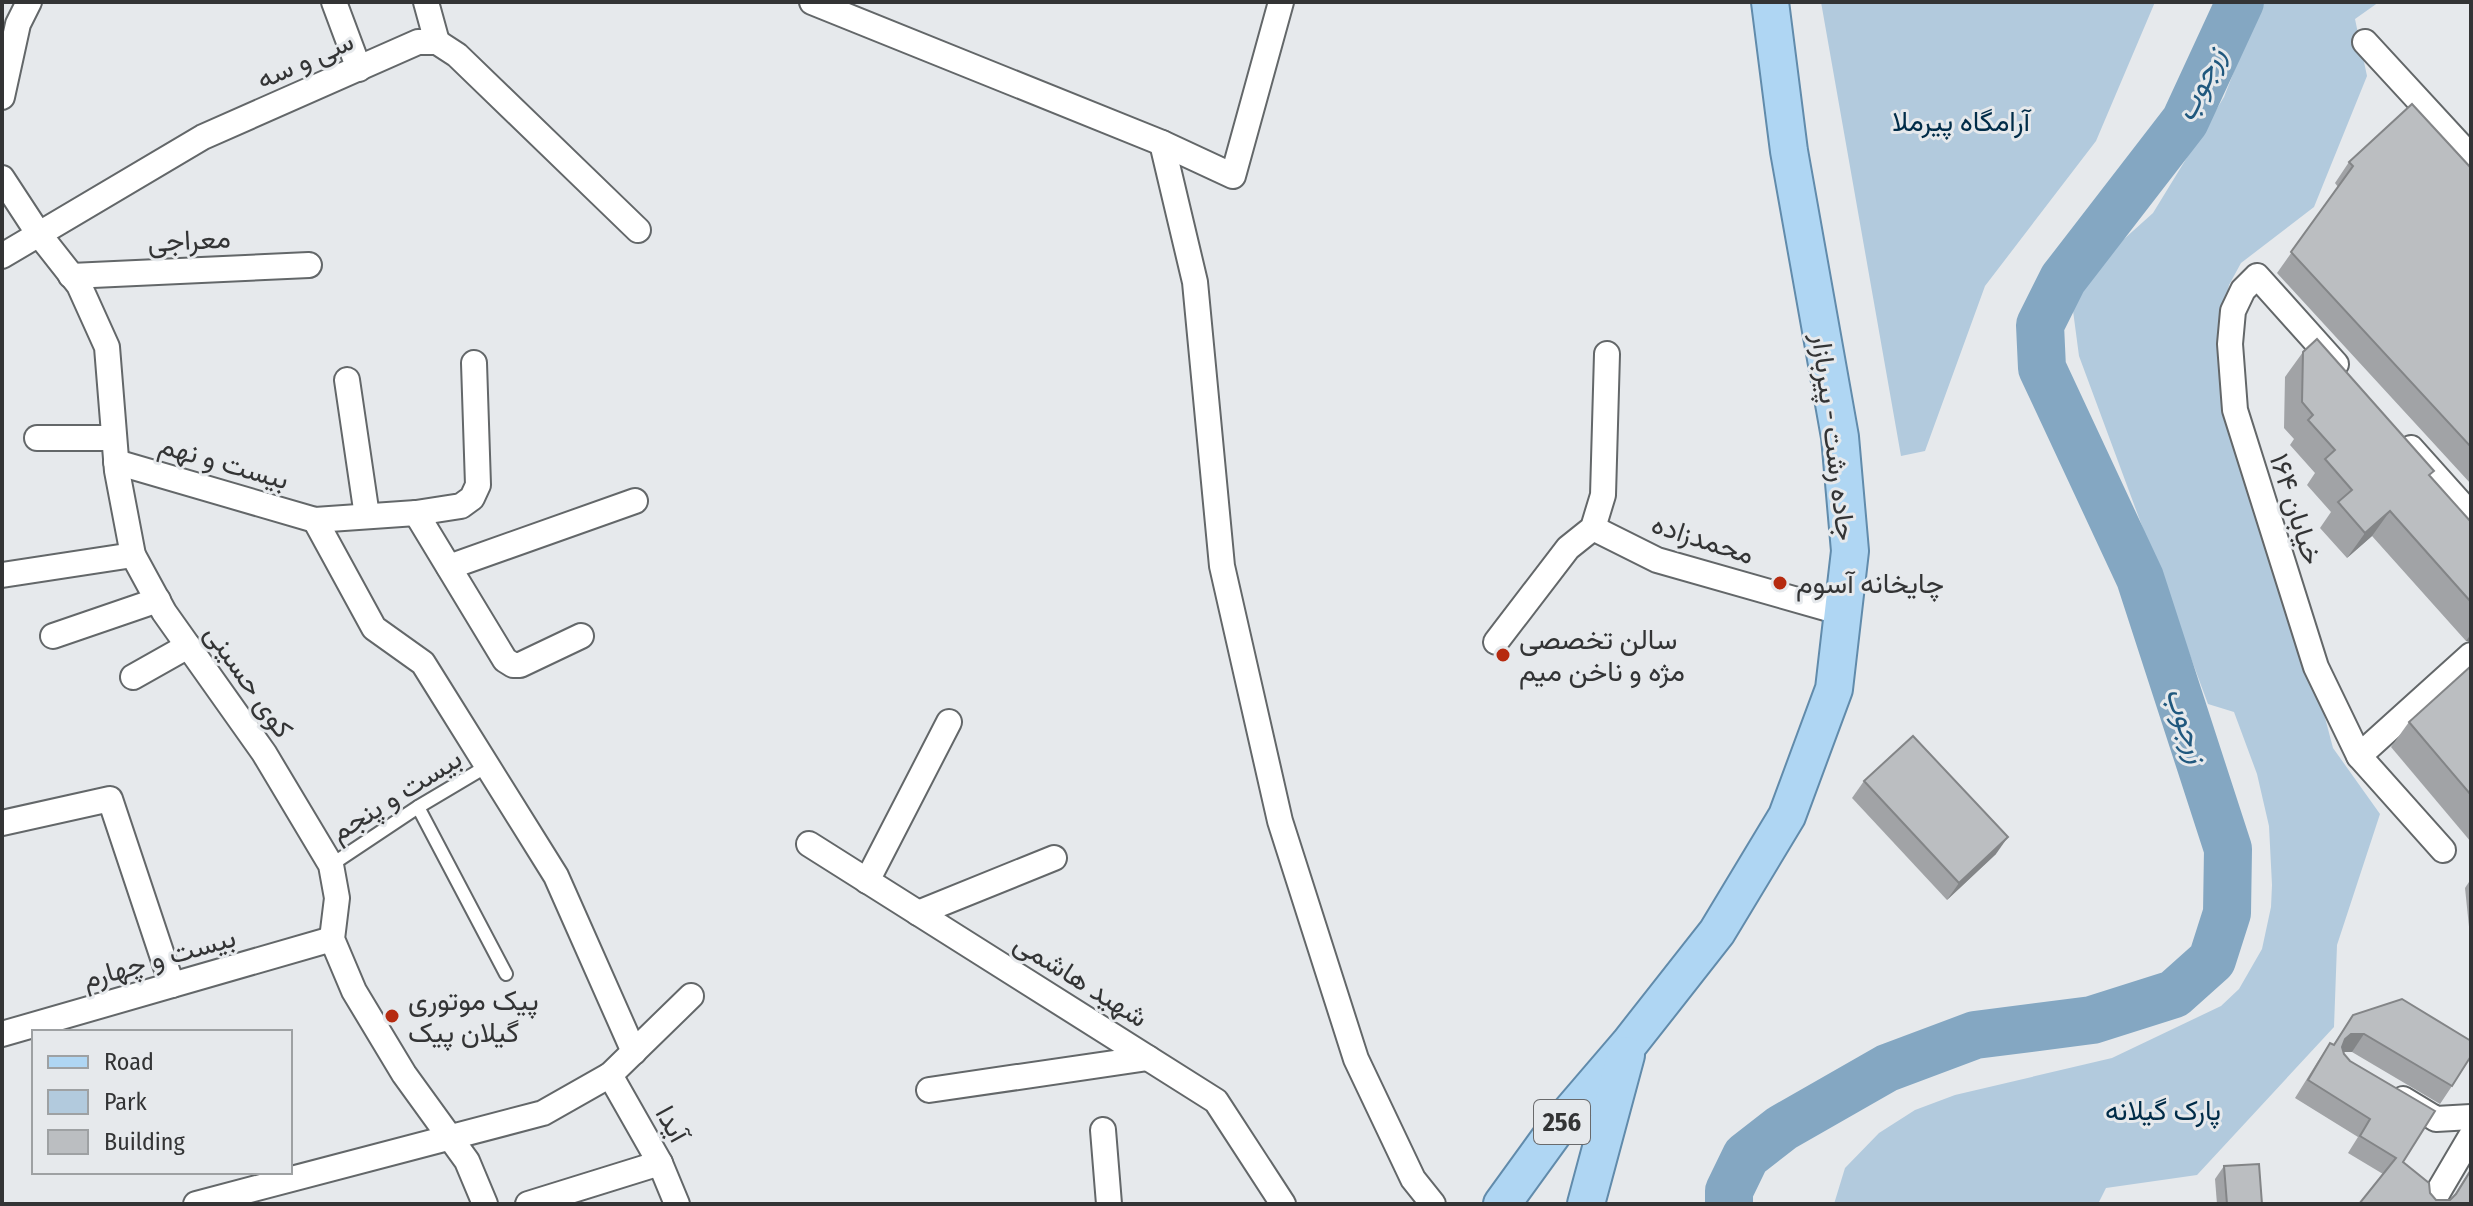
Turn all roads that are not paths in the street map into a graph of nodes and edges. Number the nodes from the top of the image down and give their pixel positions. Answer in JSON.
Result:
{"nodes":[{"id":1,"x":29,"y":2,"type":"edge"},
{"id":2,"x":334,"y":2,"type":"edge"},
{"id":3,"x":426,"y":2,"type":"edge"},
{"id":4,"x":812,"y":2,"type":"edge"},
{"id":5,"x":1281,"y":2,"type":"edge"},
{"id":6,"x":1770,"y":2,"type":"edge"},
{"id":7,"x":437,"y":42,"type":"junction"},
{"id":8,"x":2365,"y":42,"type":"dead end"},
{"id":9,"x":359,"y":69,"type":"junction"},
{"id":10,"x":2,"y":97,"type":"edge"},
{"id":11,"x":1162,"y":143,"type":"junction"},
{"id":12,"x":2471,"y":157,"type":"edge"},
{"id":13,"x":2,"y":178,"type":"edge"},
{"id":14,"x":638,"y":230,"type":"dead end"},
{"id":15,"x":38,"y":233,"type":"junction"},
{"id":16,"x":2,"y":256,"type":"edge"},
{"id":17,"x":309,"y":265,"type":"dead end"},
{"id":18,"x":71,"y":276,"type":"junction"},
{"id":19,"x":1607,"y":354,"type":"dead end"},
{"id":20,"x":474,"y":363,"type":"dead end"},
{"id":21,"x":2348,"y":378,"type":"edge"},
{"id":22,"x":347,"y":380,"type":"dead end"},
{"id":23,"x":2400,"y":435,"type":"edge"},
{"id":24,"x":37,"y":438,"type":"dead end"},
{"id":25,"x":115,"y":450,"type":"junction"},
{"id":26,"x":635,"y":501,"type":"dead end"},
{"id":27,"x":416,"y":513,"type":"junction"},
{"id":28,"x":2471,"y":515,"type":"edge"},
{"id":29,"x":367,"y":516,"type":"junction"},
{"id":30,"x":315,"y":520,"type":"junction"},
{"id":31,"x":1593,"y":528,"type":"junction"},
{"id":32,"x":133,"y":555,"type":"junction"},
{"id":33,"x":449,"y":567,"type":"junction"},
{"id":34,"x":2,"y":575,"type":"edge"},
{"id":35,"x":158,"y":600,"type":"junction"},
{"id":36,"x":1843,"y":613,"type":"junction"},
{"id":37,"x":53,"y":636,"type":"dead end"},
{"id":38,"x":581,"y":636,"type":"dead end"},
{"id":39,"x":1496,"y":642,"type":"dead end"},
{"id":40,"x":188,"y":646,"type":"junction"},
{"id":41,"x":2471,"y":655,"type":"edge"},
{"id":42,"x":133,"y":677,"type":"dead end"},
{"id":43,"x":949,"y":722,"type":"dead end"},
{"id":44,"x":2359,"y":756,"type":"junction"},
{"id":45,"x":487,"y":766,"type":"junction"},
{"id":46,"x":418,"y":807,"type":"junction"},
{"id":47,"x":2,"y":823,"type":"edge"},
{"id":48,"x":809,"y":844,"type":"dead end"},
{"id":49,"x":2443,"y":850,"type":"dead end"},
{"id":50,"x":1054,"y":858,"type":"dead end"},
{"id":51,"x":331,"y":865,"type":"junction"},
{"id":52,"x":867,"y":881,"type":"junction"},
{"id":53,"x":918,"y":913,"type":"junction"},
{"id":54,"x":332,"y":939,"type":"junction"},
{"id":55,"x":506,"y":974,"type":"dead end"},
{"id":56,"x":172,"y":985,"type":"junction"},
{"id":57,"x":691,"y":996,"type":"dead end"},
{"id":58,"x":2,"y":1034,"type":"edge"},
{"id":59,"x":1629,"y":1044,"type":"junction"},
{"id":60,"x":634,"y":1052,"type":"junction"},
{"id":61,"x":1148,"y":1058,"type":"junction"},
{"id":62,"x":610,"y":1075,"type":"junction"},
{"id":63,"x":2384,"y":1088,"type":"edge"},
{"id":64,"x":929,"y":1090,"type":"dead end"},
{"id":65,"x":2471,"y":1117,"type":"edge"},
{"id":66,"x":1103,"y":1130,"type":"dead end"},
{"id":67,"x":2471,"y":1136,"type":"edge"},
{"id":68,"x":450,"y":1138,"type":"junction"},
{"id":69,"x":660,"y":1163,"type":"junction"},
{"id":70,"x":205,"y":1202,"type":"edge"},
{"id":71,"x":485,"y":1204,"type":"edge"},
{"id":72,"x":528,"y":1204,"type":"edge"},
{"id":73,"x":677,"y":1204,"type":"edge"},
{"id":74,"x":1109,"y":1204,"type":"edge"},
{"id":75,"x":1283,"y":1204,"type":"edge"},
{"id":76,"x":1433,"y":1204,"type":"edge"},
{"id":77,"x":1502,"y":1204,"type":"edge"},
{"id":78,"x":1586,"y":1204,"type":"edge"},
{"id":79,"x":2431,"y":1204,"type":"edge"}],
"edges":[{"from":1,"to":10,"type":"street"},
{"from":2,"to":9,"type":"street"},
{"from":3,"to":7,"type":"street"},
{"from":4,"to":11,"type":"street"},
{"from":5,"to":11,"type":"street"},
{"from":6,"to":36,"type":"main road","name":"جاده رشت - پیربازار","number":"256"},
{"from":7,"to":9,"type":"street","name":"سی و سه"},
{"from":7,"to":14,"type":"street"},
{"from":8,"to":12,"type":"street"},
{"from":9,"to":15,"type":"street","name":"سی و سه"},
{"from":11,"to":76,"type":"street"},
{"from":13,"to":15,"type":"street","name":"کوی حسینی"},
{"from":15,"to":16,"type":"street","name":"سی و سه"},
{"from":15,"to":18,"type":"street","name":"کوی حسینی"},
{"from":17,"to":18,"type":"street","name":"معراجی"},
{"from":18,"to":25,"type":"street","name":"کوی حسینی"},
{"from":19,"to":31,"type":"street"},
{"from":20,"to":27,"type":"street"},
{"from":21,"to":44,"type":"street","name":"خیابان ۱۶۴"},
{"from":22,"to":29,"type":"street"},
{"from":23,"to":28,"type":"street"},
{"from":24,"to":25,"type":"street","name":"بیست و نهم"},
{"from":25,"to":30,"type":"street","name":"بیست و نهم"},
{"from":25,"to":32,"type":"street","name":"کوی حسینی"},
{"from":26,"to":33,"type":"street"},
{"from":27,"to":29,"type":"street"},
{"from":27,"to":33,"type":"street"},
{"from":29,"to":30,"type":"street"},
{"from":30,"to":45,"type":"street"},
{"from":31,"to":36,"type":"street","name":"محمدزاده"},
{"from":31,"to":39,"type":"street"},
{"from":32,"to":34,"type":"street"},
{"from":32,"to":35,"type":"street","name":"کوی حسینی"},
{"from":33,"to":38,"type":"street"},
{"from":35,"to":37,"type":"street"},
{"from":35,"to":40,"type":"street","name":"کوی حسینی"},
{"from":36,"to":59,"type":"main road","name":"جاده رشت - پیربازار","number":"256"},
{"from":40,"to":42,"type":"street"},
{"from":40,"to":51,"type":"street","name":"کوی حسینی"},
{"from":41,"to":44,"type":"street"},
{"from":43,"to":52,"type":"street"},
{"from":44,"to":49,"type":"street","name":"خیابان ۱۶۴"},
{"from":45,"to":46,"type":"lane","name":"بیست و پنجم"},
{"from":45,"to":60,"type":"street"},
{"from":46,"to":51,"type":"lane","name":"بیست و پنجم"},
{"from":46,"to":55,"type":"lane"},
{"from":47,"to":56,"type":"street"},
{"from":48,"to":52,"type":"street","name":"شهید هاشمی"},
{"from":50,"to":53,"type":"street"},
{"from":51,"to":54,"type":"street","name":"کوی حسینی"},
{"from":52,"to":53,"type":"street","name":"شهید هاشمی"},
{"from":53,"to":61,"type":"street","name":"شهید هاشمی"},
{"from":54,"to":56,"type":"street","name":"بیست و چهارم"},
{"from":54,"to":68,"type":"street","name":"کوی حسینی"},
{"from":56,"to":58,"type":"street","name":"بیست و چهارم"},
{"from":57,"to":60,"type":"street"},
{"from":59,"to":77,"type":"main road","name":"جاده رشت - پیربازار","number":"256"},
{"from":59,"to":78,"type":"main road"},
{"from":60,"to":62,"type":"street"},
{"from":61,"to":64,"type":"street"},
{"from":61,"to":75,"type":"street","name":"شهید هاشمی"},
{"from":62,"to":68,"type":"street"},
{"from":62,"to":69,"type":"street","name":"آیدا"},
{"from":63,"to":65,"type":"street"},
{"from":66,"to":74,"type":"street"},
{"from":67,"to":79,"type":"street"},
{"from":68,"to":70,"type":"street"},
{"from":68,"to":71,"type":"street","name":"کوی حسینی"},
{"from":69,"to":72,"type":"street"},
{"from":69,"to":73,"type":"street","name":"آیدا"}]}
